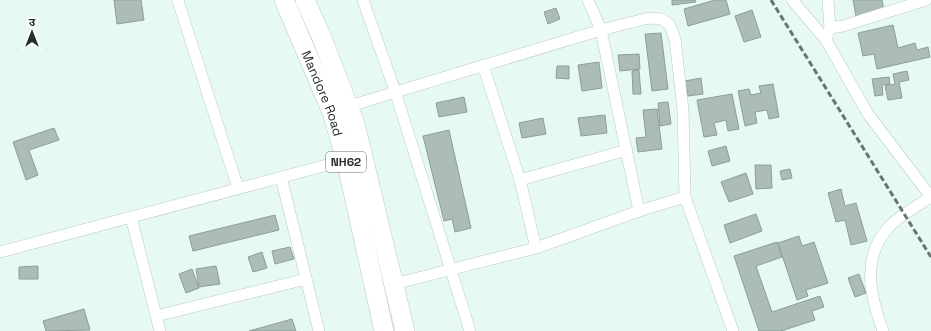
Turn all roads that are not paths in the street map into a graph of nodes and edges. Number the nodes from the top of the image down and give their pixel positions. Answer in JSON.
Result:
{"nodes":[{"id":1,"x":284,"y":0,"type":"edge"},
{"id":2,"x":305,"y":0,"type":"edge"},
{"id":3,"x":364,"y":0,"type":"edge"},
{"id":4,"x":792,"y":0,"type":"edge"},
{"id":5,"x":828,"y":0,"type":"edge"},
{"id":6,"x":926,"y":0,"type":"edge"},
{"id":7,"x":178,"y":1,"type":"dead end"},
{"id":8,"x":592,"y":1,"type":"edge"},
{"id":9,"x":830,"y":28,"type":"junction"},
{"id":10,"x":601,"y":30,"type":"junction"},
{"id":11,"x":826,"y":40,"type":"junction"},
{"id":12,"x":483,"y":65,"type":"junction"},
{"id":13,"x":395,"y":91,"type":"junction"},
{"id":14,"x":341,"y":109,"type":"junction"},
{"id":15,"x":627,"y":150,"type":"junction"},
{"id":16,"x":346,"y":160,"type":"junction"},
{"id":17,"x":281,"y":177,"type":"junction"},
{"id":18,"x":520,"y":180,"type":"junction"},
{"id":19,"x":238,"y":188,"type":"junction"},
{"id":20,"x":685,"y":197,"type":"junction"},
{"id":21,"x":931,"y":197,"type":"edge"},
{"id":22,"x":639,"y":211,"type":"junction"},
{"id":23,"x":131,"y":217,"type":"junction"},
{"id":24,"x":536,"y":248,"type":"junction"},
{"id":25,"x":0,"y":252,"type":"edge"},
{"id":26,"x":450,"y":269,"type":"junction"},
{"id":27,"x":306,"y":279,"type":"junction"},
{"id":28,"x":394,"y":284,"type":"junction"},
{"id":29,"x":156,"y":316,"type":"junction"},
{"id":30,"x":160,"y":331,"type":"edge"},
{"id":31,"x":319,"y":331,"type":"edge"},
{"id":32,"x":384,"y":331,"type":"edge"},
{"id":33,"x":405,"y":331,"type":"edge"},
{"id":34,"x":470,"y":331,"type":"edge"},
{"id":35,"x":733,"y":331,"type":"edge"},
{"id":36,"x":883,"y":331,"type":"edge"}],
"edges":[{"from":1,"to":14,"type":"highway","name":"Mandore Road","number":"NH62"},
{"from":2,"to":14,"type":"highway","name":"Mandore Road","number":"NH62"},
{"from":3,"to":13,"type":"street"},
{"from":4,"to":11,"type":"street"},
{"from":5,"to":9,"type":"street"},
{"from":6,"to":9,"type":"street"},
{"from":7,"to":19,"type":"street"},
{"from":8,"to":10,"type":"street"},
{"from":9,"to":11,"type":"street"},
{"from":10,"to":12,"type":"street"},
{"from":10,"to":15,"type":"street"},
{"from":10,"to":20,"type":"street"},
{"from":11,"to":21,"type":"street"},
{"from":12,"to":13,"type":"street"},
{"from":12,"to":18,"type":"street"},
{"from":13,"to":14,"type":"street"},
{"from":13,"to":26,"type":"street"},
{"from":14,"to":16,"type":"highway","name":"Mandore Road","number":"NH62"},
{"from":14,"to":28,"type":"highway","name":"Mandore Road","number":"NH62"},
{"from":15,"to":18,"type":"street"},
{"from":15,"to":22,"type":"street"},
{"from":16,"to":17,"type":"street"},
{"from":16,"to":32,"type":"highway","name":"Mandore Road","number":"NH62"},
{"from":17,"to":19,"type":"street"},
{"from":17,"to":27,"type":"street"},
{"from":18,"to":24,"type":"street"},
{"from":19,"to":23,"type":"street"},
{"from":20,"to":22,"type":"street"},
{"from":20,"to":35,"type":"street"},
{"from":21,"to":36,"type":"street"},
{"from":22,"to":24,"type":"street"},
{"from":23,"to":25,"type":"street"},
{"from":23,"to":29,"type":"street"},
{"from":24,"to":26,"type":"street"},
{"from":26,"to":28,"type":"street"},
{"from":26,"to":34,"type":"street"},
{"from":27,"to":29,"type":"street"},
{"from":27,"to":31,"type":"street"},
{"from":28,"to":33,"type":"highway","name":"Mandore Road","number":"NH62"},
{"from":29,"to":30,"type":"street"}]}
